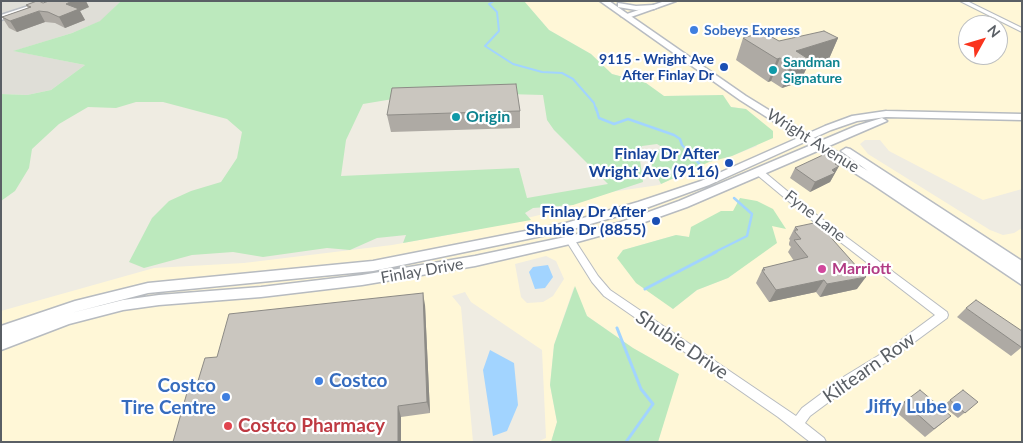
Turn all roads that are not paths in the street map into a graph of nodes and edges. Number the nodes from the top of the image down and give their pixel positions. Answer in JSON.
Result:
{"nodes":[{"id":1,"x":52,"y":1,"type":"edge"},
{"id":2,"x":604,"y":1,"type":"edge"},
{"id":3,"x":673,"y":1,"type":"edge"},
{"id":4,"x":962,"y":1,"type":"edge"},
{"id":5,"x":618,"y":3,"type":"edge"},
{"id":6,"x":654,"y":8,"type":"junction"},
{"id":7,"x":629,"y":15,"type":"junction"},
{"id":8,"x":1,"y":18,"type":"edge"},
{"id":9,"x":647,"y":23,"type":"junction"},
{"id":10,"x":1022,"y":30,"type":"edge"},
{"id":11,"x":908,"y":115,"type":"junction"},
{"id":12,"x":1022,"y":117,"type":"edge"},
{"id":13,"x":818,"y":139,"type":"junction"},
{"id":14,"x":759,"y":172,"type":"junction"},
{"id":15,"x":566,"y":227,"type":"junction"},
{"id":16,"x":570,"y":240,"type":"junction"},
{"id":17,"x":1022,"y":268,"type":"edge"},
{"id":18,"x":1022,"y":280,"type":"edge"},
{"id":19,"x":943,"y":315,"type":"joint"},
{"id":20,"x":1,"y":332,"type":"edge"},
{"id":21,"x":1,"y":344,"type":"edge"},
{"id":22,"x":797,"y":424,"type":"junction"},
{"id":23,"x":820,"y":442,"type":"edge"}],
"edges":[{"from":1,"to":8,"type":"main road"},
{"from":2,"to":7,"type":"main road","name":"Wright Avenue"},
{"from":3,"to":6,"type":"street"},
{"from":4,"to":10,"type":"street"},
{"from":5,"to":6,"type":"main road"},
{"from":5,"to":7,"type":"main road","name":"Wright Avenue"},
{"from":6,"to":7,"type":"street"},
{"from":6,"to":9,"type":"main road"},
{"from":7,"to":9,"type":"main road","name":"Wright Avenue"},
{"from":7,"to":13,"type":"main road","name":"Wright Avenue"},
{"from":9,"to":13,"type":"main road","name":"Wright Avenue"},
{"from":11,"to":12,"type":"street"},
{"from":11,"to":13,"type":"street"},
{"from":11,"to":13,"type":"street"},
{"from":13,"to":14,"type":"street","name":"Finlay Drive"},
{"from":13,"to":15,"type":"street","name":"Finlay Drive"},
{"from":13,"to":17,"type":"main road","name":"Wright Avenue"},
{"from":13,"to":18,"type":"main road","name":"Wright Avenue"},
{"from":14,"to":16,"type":"street","name":"Finlay Drive"},
{"from":14,"to":19,"type":"street","name":"Fyne Lane"},
{"from":15,"to":16,"type":"street","name":"Shubie Drive"},
{"from":15,"to":20,"type":"street","name":"Finlay Drive"},
{"from":16,"to":21,"type":"street","name":"Finlay Drive"},
{"from":16,"to":22,"type":"street","name":"Shubie Drive"},
{"from":19,"to":22,"type":"street","name":"Kiltearn Row"},
{"from":22,"to":23,"type":"street","name":"Shubie Drive"}]}
